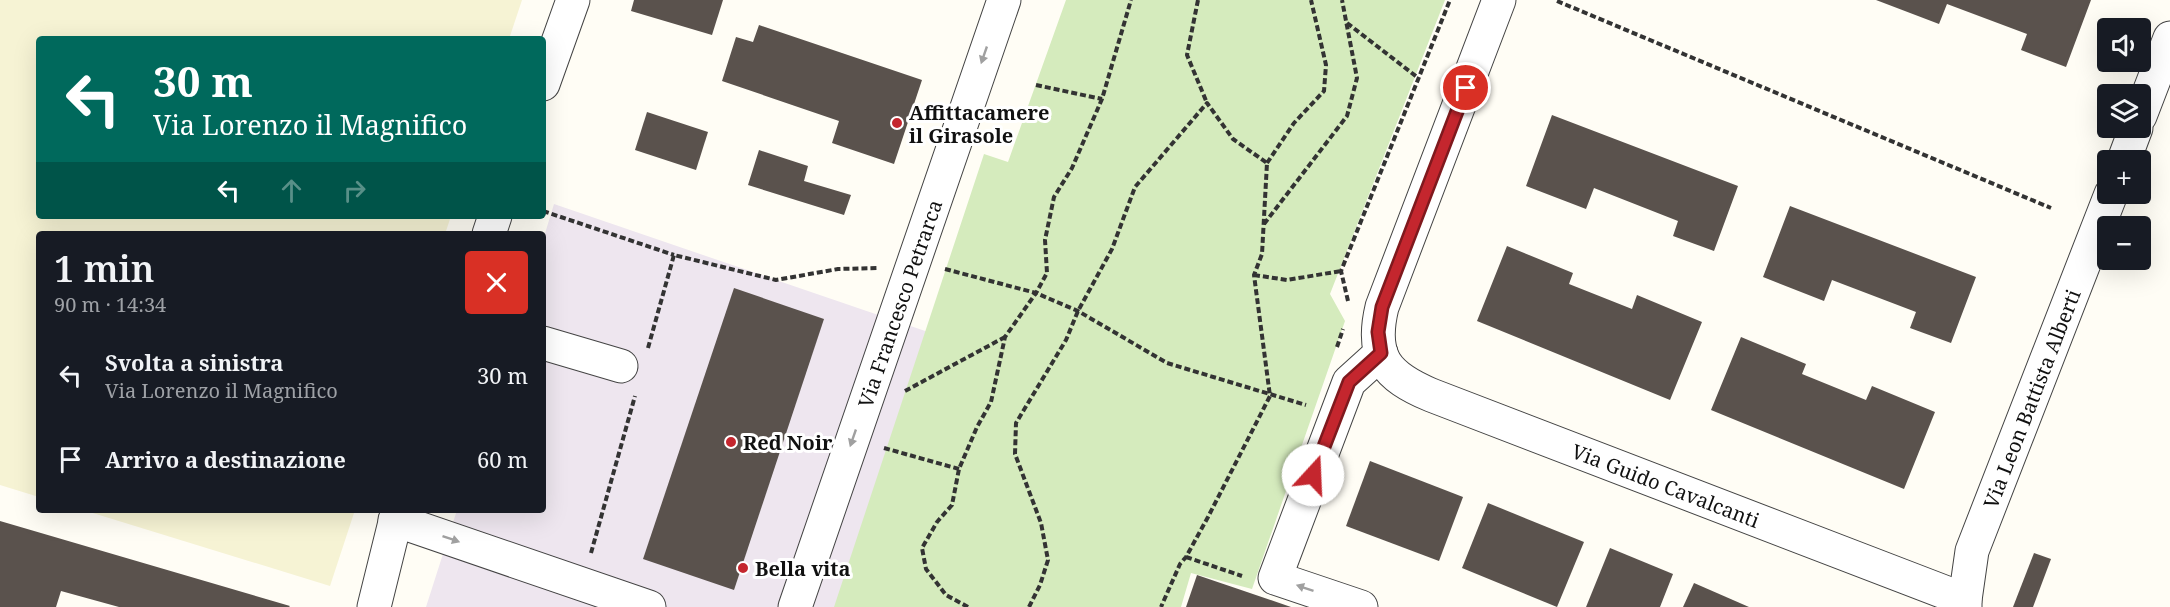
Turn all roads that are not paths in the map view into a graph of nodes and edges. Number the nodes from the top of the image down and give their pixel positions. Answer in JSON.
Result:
{"nodes":[{"id":1,"x":573,"y":0,"type":"edge"},
{"id":2,"x":1004,"y":0,"type":"edge"},
{"id":3,"x":1499,"y":0,"type":"edge"},
{"id":4,"x":2170,"y":38,"type":"edge"},
{"id":5,"x":546,"y":76,"type":"edge"},
{"id":6,"x":2151,"y":87,"type":"edge"},
{"id":7,"x":2107,"y":204,"type":"edge"},
{"id":8,"x":546,"y":344,"type":"edge"},
{"id":9,"x":1381,"y":353,"type":"junction"},
{"id":10,"x":634,"y":371,"type":"road end"},
{"id":11,"x":397,"y":515,"type":"edge"},
{"id":12,"x":1965,"y":603,"type":"edge"},
{"id":13,"x":374,"y":607,"type":"edge"},
{"id":14,"x":649,"y":607,"type":"edge"},
{"id":15,"x":795,"y":607,"type":"edge"},
{"id":16,"x":1360,"y":607,"type":"edge"}],
"edges":[{"from":1,"to":5,"type":"street"},
{"from":2,"to":15,"type":"street","name":"Via Francesco Petrarca","one_way":true},
{"from":3,"to":9,"type":"street"},
{"from":4,"to":6,"type":"street"},
{"from":7,"to":12,"type":"street","name":"Via Leon Battista Alberti"},
{"from":8,"to":10,"type":"street"},
{"from":9,"to":12,"type":"street","name":"Via Guido Cavalcanti"},
{"from":16,"to":9,"type":"street","one_way":true},
{"from":11,"to":13,"type":"street"},
{"from":11,"to":14,"type":"street","one_way":true}]}
